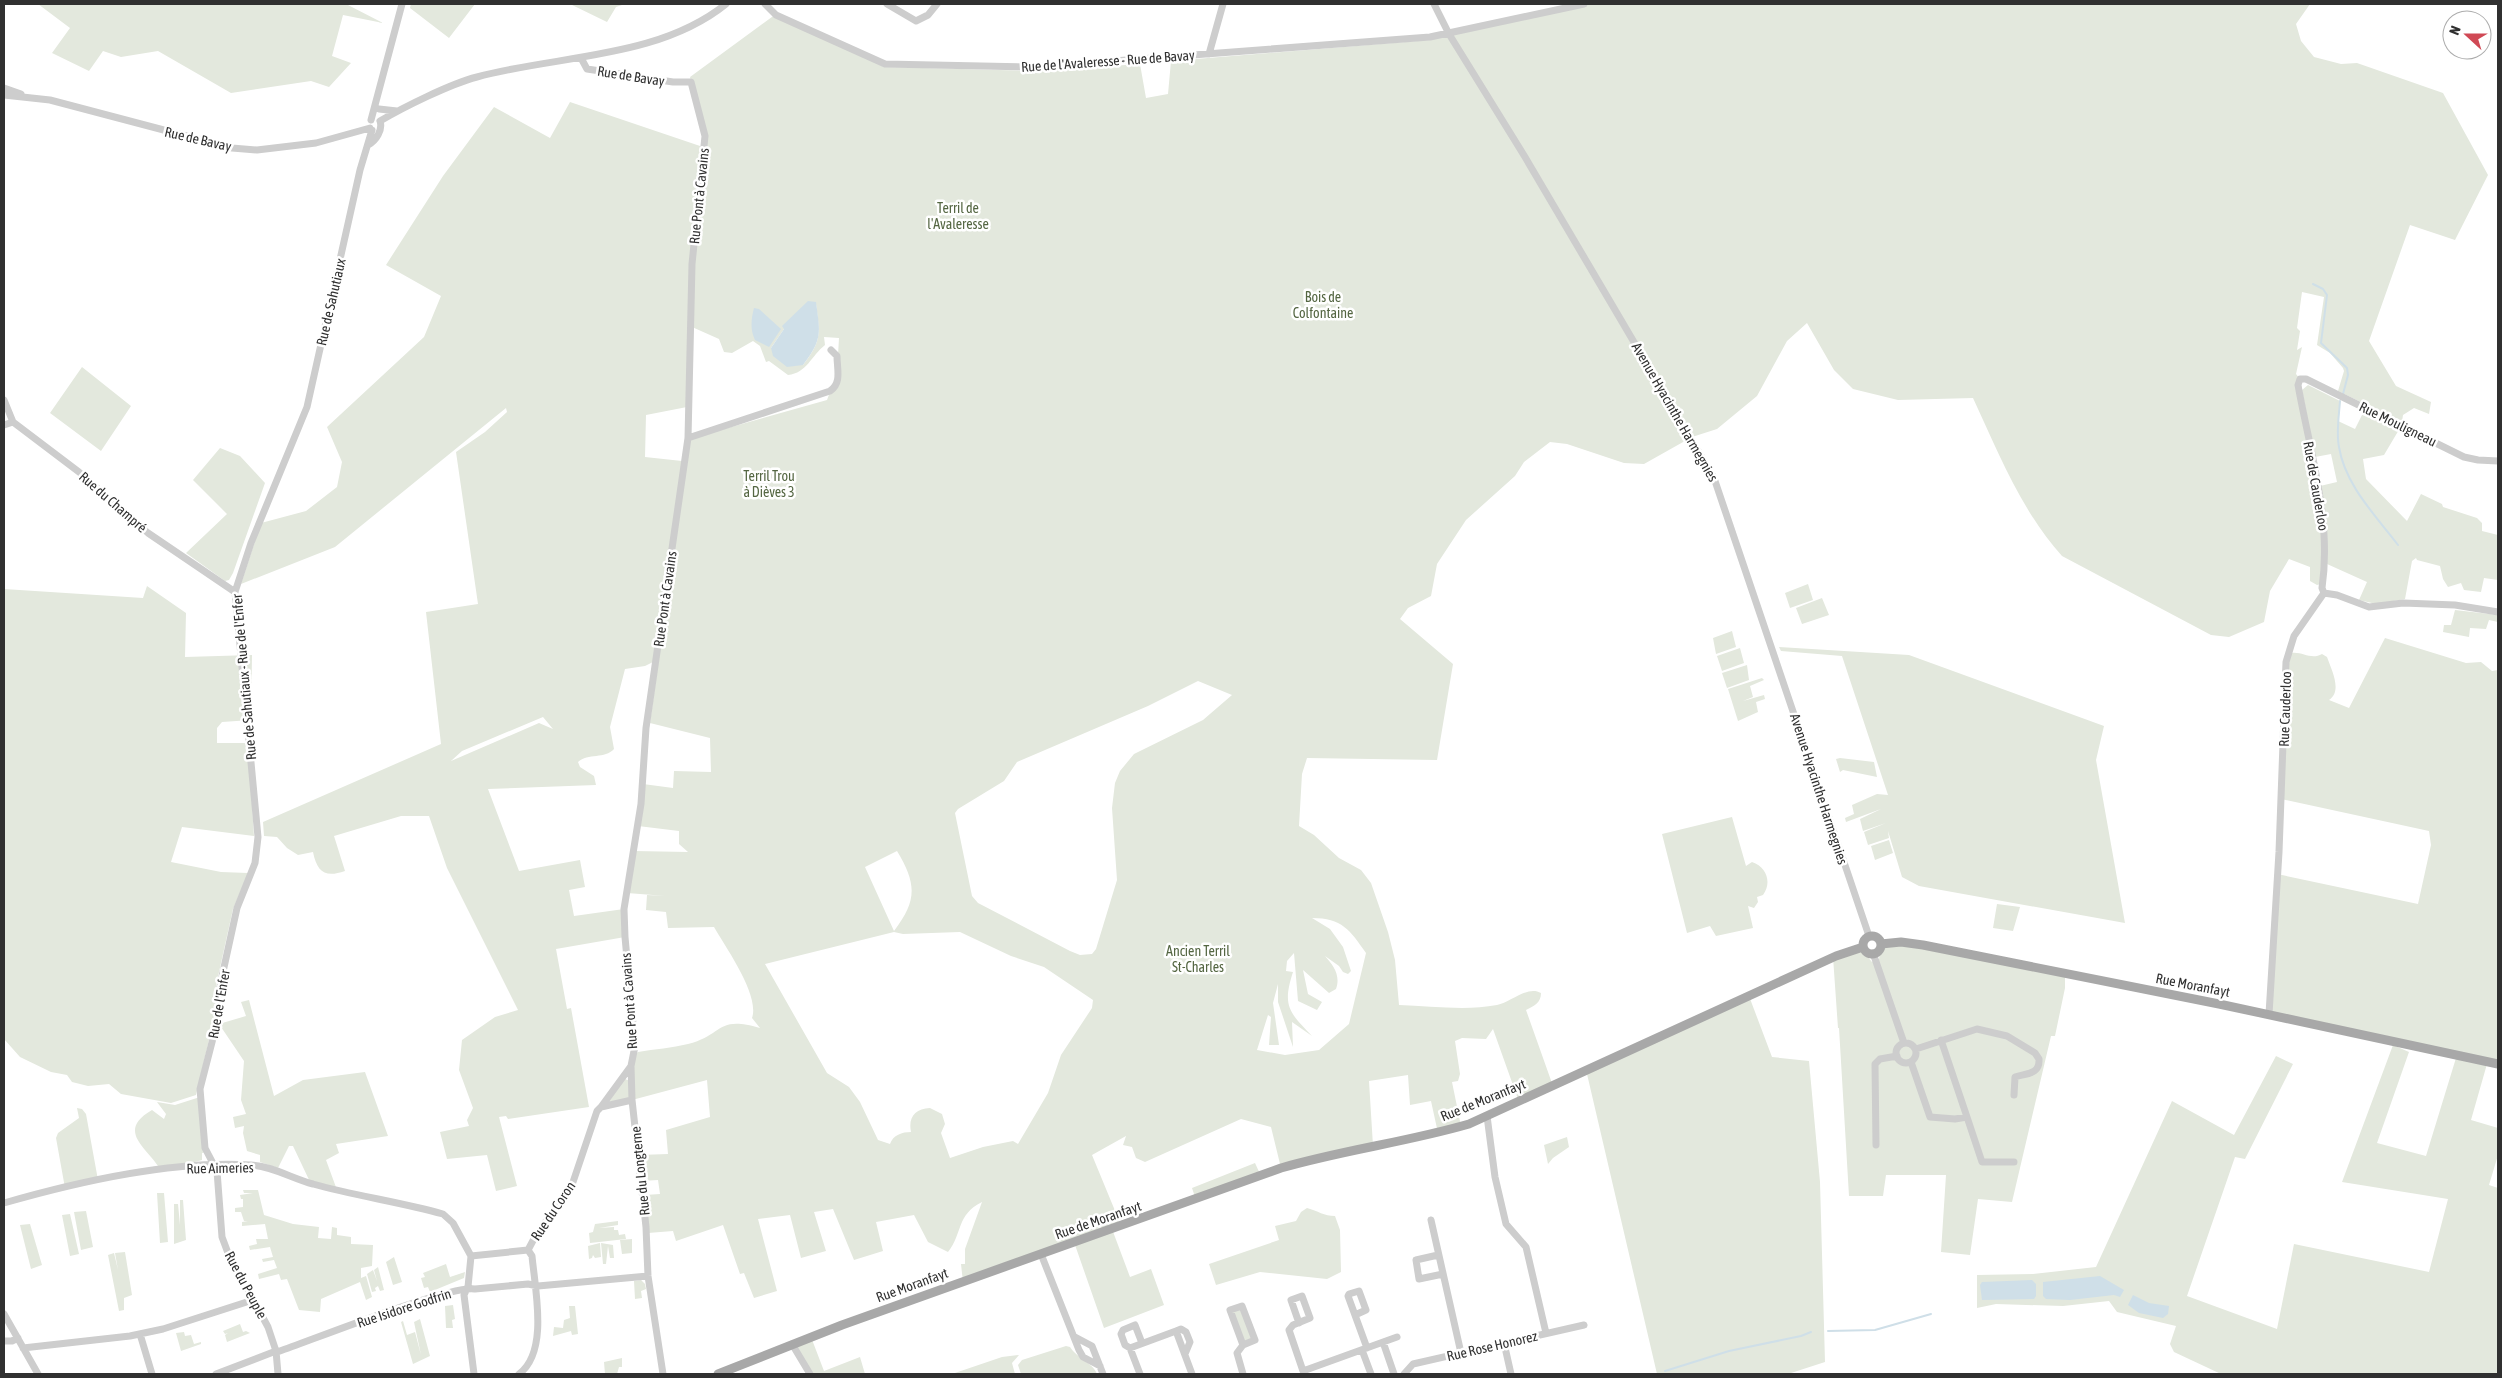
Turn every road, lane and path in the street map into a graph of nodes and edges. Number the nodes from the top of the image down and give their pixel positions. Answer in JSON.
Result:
{"nodes":[{"id":1,"x":402,"y":4,"type":"edge"},
{"id":2,"x":726,"y":4,"type":"edge"},
{"id":3,"x":766,"y":4,"type":"edge"},
{"id":4,"x":887,"y":4,"type":"edge"},
{"id":5,"x":937,"y":4,"type":"edge"},
{"id":6,"x":1224,"y":4,"type":"edge"},
{"id":7,"x":1434,"y":4,"type":"edge"},
{"id":8,"x":1584,"y":4,"type":"edge"},
{"id":9,"x":1449,"y":34,"type":"junction"},
{"id":10,"x":1209,"y":54,"type":"junction"},
{"id":11,"x":581,"y":58,"type":"junction"},
{"id":12,"x":691,"y":82,"type":"joint"},
{"id":13,"x":4,"y":88,"type":"edge"},
{"id":14,"x":4,"y":95,"type":"edge"},
{"id":15,"x":26,"y":97,"type":"junction"},
{"id":16,"x":378,"y":106,"type":"junction"},
{"id":17,"x":397,"y":111,"type":"junction"},
{"id":18,"x":374,"y":124,"type":"junction"},
{"id":19,"x":356,"y":131,"type":"junction"},
{"id":20,"x":368,"y":144,"type":"junction"},
{"id":21,"x":831,"y":350,"type":"dead end"},
{"id":22,"x":2300,"y":379,"type":"joint"},
{"id":23,"x":4,"y":400,"type":"edge"},
{"id":24,"x":13,"y":422,"type":"junction"},
{"id":25,"x":4,"y":425,"type":"edge"},
{"id":26,"x":297,"y":432,"type":"joint"},
{"id":27,"x":688,"y":438,"type":"junction"},
{"id":28,"x":2498,"y":461,"type":"edge"},
{"id":29,"x":235,"y":592,"type":"junction"},
{"id":30,"x":2324,"y":593,"type":"junction"},
{"id":31,"x":2498,"y":612,"type":"edge"},
{"id":32,"x":252,"y":871,"type":"joint"},
{"id":33,"x":1869,"y":936,"type":"junction"},
{"id":34,"x":1881,"y":944,"type":"junction"},
{"id":35,"x":1864,"y":947,"type":"junction"},
{"id":36,"x":1873,"y":953,"type":"junction"},
{"id":37,"x":2269,"y":1014,"type":"junction"},
{"id":38,"x":1941,"y":1040,"type":"junction"},
{"id":39,"x":1904,"y":1043,"type":"junction"},
{"id":40,"x":1916,"y":1049,"type":"junction"},
{"id":41,"x":1897,"y":1056,"type":"junction"},
{"id":42,"x":1911,"y":1062,"type":"junction"},
{"id":43,"x":2498,"y":1064,"type":"edge"},
{"id":44,"x":631,"y":1066,"type":"junction"},
{"id":45,"x":2014,"y":1095,"type":"dead end"},
{"id":46,"x":632,"y":1100,"type":"junction"},
{"id":47,"x":601,"y":1107,"type":"junction"},
{"id":48,"x":1487,"y":1116,"type":"junction"},
{"id":49,"x":1967,"y":1117,"type":"junction"},
{"id":50,"x":1876,"y":1145,"type":"dead end"},
{"id":51,"x":2014,"y":1162,"type":"dead end"},
{"id":52,"x":215,"y":1165,"type":"junction"},
{"id":53,"x":4,"y":1202,"type":"edge"},
{"id":54,"x":1431,"y":1220,"type":"dead end"},
{"id":55,"x":528,"y":1250,"type":"junction"},
{"id":56,"x":1041,"y":1254,"type":"junction"},
{"id":57,"x":1438,"y":1255,"type":"junction"},
{"id":58,"x":471,"y":1256,"type":"junction"},
{"id":59,"x":1443,"y":1274,"type":"junction"},
{"id":60,"x":648,"y":1276,"type":"junction"},
{"id":61,"x":535,"y":1286,"type":"junction"},
{"id":62,"x":468,"y":1288,"type":"junction"},
{"id":63,"x":253,"y":1300,"type":"junction"},
{"id":64,"x":4,"y":1314,"type":"edge"},
{"id":65,"x":1355,"y":1315,"type":"dead end"},
{"id":66,"x":1299,"y":1322,"type":"dead end"},
{"id":67,"x":1584,"y":1324,"type":"dead end"},
{"id":68,"x":1546,"y":1333,"type":"junction"},
{"id":69,"x":140,"y":1334,"type":"junction"},
{"id":70,"x":1075,"y":1337,"type":"junction"},
{"id":71,"x":1397,"y":1337,"type":"dead end"},
{"id":72,"x":18,"y":1338,"type":"junction"},
{"id":73,"x":4,"y":1341,"type":"edge"},
{"id":74,"x":1383,"y":1342,"type":"junction"},
{"id":75,"x":1142,"y":1343,"type":"junction"},
{"id":76,"x":1504,"y":1343,"type":"junction"},
{"id":77,"x":792,"y":1344,"type":"junction"},
{"id":78,"x":1243,"y":1345,"type":"junction"},
{"id":79,"x":1128,"y":1347,"type":"junction"},
{"id":80,"x":24,"y":1348,"type":"junction"},
{"id":81,"x":1364,"y":1348,"type":"junction"},
{"id":82,"x":276,"y":1350,"type":"junction"},
{"id":83,"x":1461,"y":1353,"type":"junction"},
{"id":84,"x":1100,"y":1366,"type":"junction"},
{"id":85,"x":1139,"y":1373,"type":"edge"},
{"id":86,"x":38,"y":1374,"type":"edge"},
{"id":87,"x":152,"y":1374,"type":"edge"},
{"id":88,"x":216,"y":1374,"type":"edge"},
{"id":89,"x":278,"y":1374,"type":"edge"},
{"id":90,"x":474,"y":1374,"type":"edge"},
{"id":91,"x":519,"y":1374,"type":"edge"},
{"id":92,"x":663,"y":1374,"type":"edge"},
{"id":93,"x":718,"y":1374,"type":"edge"},
{"id":94,"x":810,"y":1374,"type":"edge"},
{"id":95,"x":1103,"y":1374,"type":"edge"},
{"id":96,"x":1192,"y":1374,"type":"edge"},
{"id":97,"x":1243,"y":1374,"type":"edge"},
{"id":98,"x":1371,"y":1374,"type":"edge"},
{"id":99,"x":1394,"y":1374,"type":"edge"},
{"id":100,"x":1404,"y":1374,"type":"edge"},
{"id":101,"x":1511,"y":1374,"type":"edge"}],
"edges":[{"from":1,"to":16,"type":"street"},
{"from":2,"to":11,"type":"street"},
{"from":3,"to":10,"type":"street","name":"Rue de l'Avaleresse - Rue de Bavay"},
{"from":4,"to":5,"type":"street"},
{"from":6,"to":10,"type":"street"},
{"from":7,"to":9,"type":"street","name":"Avenue Hyacinthe Harmegnies"},
{"from":8,"to":9,"type":"street","name":"Rue de l'Avaleresse - Rue de Bavay"},
{"from":9,"to":10,"type":"street","name":"Rue de l'Avaleresse - Rue de Bavay"},
{"from":9,"to":33,"type":"street","name":"Avenue Hyacinthe Harmegnies"},
{"from":11,"to":12,"type":"street","name":"Rue de Bavay"},
{"from":11,"to":17,"type":"street","name":"Rue de Bavay"},
{"from":12,"to":27,"type":"street","name":"Rue Pont à Cavains"},
{"from":13,"to":15,"type":"street","name":"Rue de Bavay"},
{"from":14,"to":15,"type":"street","name":"Rue de Bavay"},
{"from":15,"to":19,"type":"street","name":"Rue de Bavay"},
{"from":16,"to":17,"type":"street"},
{"from":16,"to":18,"type":"street"},
{"from":17,"to":18,"type":"street","name":"Rue de Bavay"},
{"from":18,"to":19,"type":"street","name":"Rue de Bavay"},
{"from":18,"to":20,"type":"street","name":"Rue de Sahutiaux"},
{"from":19,"to":20,"type":"street"},
{"from":20,"to":26,"type":"street","name":"Rue de Sahutiaux"},
{"from":21,"to":27,"type":"street"},
{"from":22,"to":28,"type":"street","name":"Rue Mouligneau"},
{"from":22,"to":30,"type":"street","name":"Rue de Cauderloo"},
{"from":23,"to":24,"type":"street"},
{"from":24,"to":25,"type":"street"},
{"from":24,"to":29,"type":"street","name":"Rue du Champré"},
{"from":26,"to":29,"type":"street","name":"Rue de Sahutiaux - Rue de l'Enfer"},
{"from":27,"to":44,"type":"street","name":"Rue Pont à Cavains"},
{"from":29,"to":32,"type":"street","name":"Rue de Sahutiaux - Rue de l'Enfer"},
{"from":30,"to":31,"type":"street"},
{"from":30,"to":37,"type":"street","name":"Rue Cauderloo"},
{"from":32,"to":52,"type":"street","name":"Rue de l'Enfer"},
{"from":33,"to":34,"type":"main road"},
{"from":33,"to":35,"type":"main road"},
{"from":34,"to":36,"type":"main road"},
{"from":34,"to":37,"type":"main road","name":"Rue Moranfayt"},
{"from":35,"to":36,"type":"main road"},
{"from":35,"to":48,"type":"main road","name":"Rue de Moranfayt"},
{"from":36,"to":39,"type":"street"},
{"from":37,"to":43,"type":"main road","name":"Rue Moranfayt"},
{"from":38,"to":40,"type":"street"},
{"from":38,"to":45,"type":"street"},
{"from":38,"to":49,"type":"street"},
{"from":39,"to":40,"type":"street"},
{"from":39,"to":41,"type":"street"},
{"from":40,"to":42,"type":"street"},
{"from":41,"to":42,"type":"street"},
{"from":41,"to":50,"type":"street"},
{"from":42,"to":49,"type":"street"},
{"from":44,"to":46,"type":"street","name":"Rue du Longterne"},
{"from":44,"to":47,"type":"street","name":"Rue Pont à Cavains"},
{"from":46,"to":47,"type":"street"},
{"from":46,"to":60,"type":"street","name":"Rue du Longterne"},
{"from":47,"to":55,"type":"street","name":"Rue du Coron"},
{"from":48,"to":56,"type":"main road","name":"Rue de Moranfayt"},
{"from":48,"to":68,"type":"street"},
{"from":49,"to":51,"type":"street"},
{"from":52,"to":53,"type":"street","name":"Rue Aimeries"},
{"from":52,"to":58,"type":"street","name":"Rue Aimeries"},
{"from":52,"to":63,"type":"street","name":"Rue du Peuple"},
{"from":54,"to":57,"type":"street"},
{"from":55,"to":58,"type":"street"},
{"from":55,"to":61,"type":"street","name":"Rue du Coron"},
{"from":56,"to":70,"type":"street"},
{"from":56,"to":77,"type":"main road","name":"Rue Moranfayt"},
{"from":57,"to":59,"type":"street"},
{"from":57,"to":59,"type":"street"},
{"from":58,"to":62,"type":"street"},
{"from":59,"to":83,"type":"street"},
{"from":60,"to":61,"type":"street","name":"Rue Isidore Godfrin"},
{"from":60,"to":92,"type":"street","name":"Rue du Longterne"},
{"from":61,"to":62,"type":"street","name":"Rue Isidore Godfrin"},
{"from":61,"to":91,"type":"street","name":"Rue du Coron"},
{"from":62,"to":82,"type":"street","name":"Rue Isidore Godfrin"},
{"from":62,"to":90,"type":"street"},
{"from":63,"to":69,"type":"street"},
{"from":63,"to":82,"type":"street","name":"Rue du Peuple"},
{"from":64,"to":72,"type":"street"},
{"from":65,"to":81,"type":"street"},
{"from":66,"to":81,"type":"street"},
{"from":67,"to":68,"type":"street","name":"Rue Rose Honorez"},
{"from":68,"to":76,"type":"street","name":"Rue Rose Honorez"},
{"from":69,"to":80,"type":"street"},
{"from":69,"to":87,"type":"street"},
{"from":70,"to":84,"type":"street"},
{"from":70,"to":84,"type":"street"},
{"from":71,"to":74,"type":"street"},
{"from":72,"to":73,"type":"street"},
{"from":72,"to":80,"type":"street"},
{"from":74,"to":81,"type":"street"},
{"from":74,"to":99,"type":"street"},
{"from":75,"to":79,"type":"street"},
{"from":75,"to":79,"type":"street"},
{"from":75,"to":96,"type":"street"},
{"from":76,"to":83,"type":"street","name":"Rue Rose Honorez"},
{"from":76,"to":101,"type":"street"},
{"from":77,"to":93,"type":"main road","name":"Rue Moranfayt"},
{"from":77,"to":94,"type":"street"},
{"from":78,"to":78,"type":"street"},
{"from":78,"to":97,"type":"street"},
{"from":79,"to":85,"type":"street"},
{"from":80,"to":86,"type":"street"},
{"from":81,"to":98,"type":"street"},
{"from":82,"to":88,"type":"street","name":"Rue Isidore Godfrin"},
{"from":82,"to":89,"type":"street","name":"Rue du Peuple"},
{"from":83,"to":100,"type":"street","name":"Rue Rose Honorez"},
{"from":84,"to":95,"type":"street"}]}
